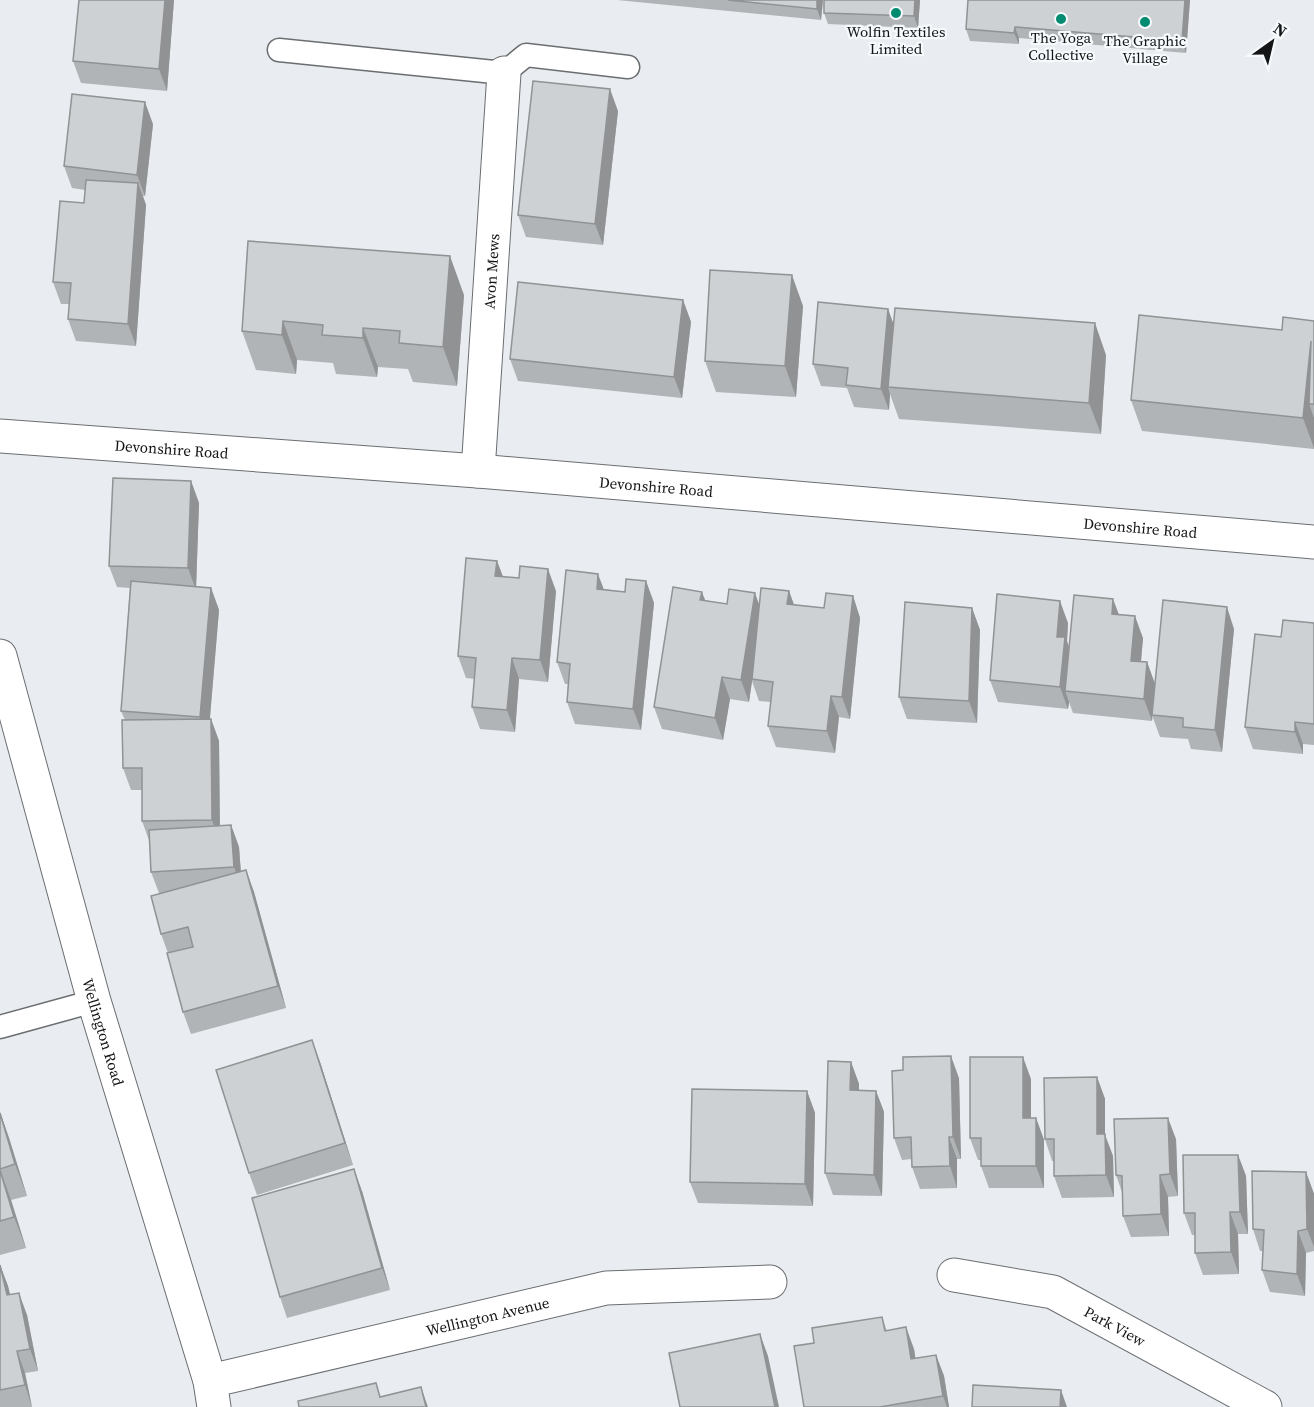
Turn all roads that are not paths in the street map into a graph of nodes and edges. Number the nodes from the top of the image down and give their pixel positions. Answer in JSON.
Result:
{"nodes":[{"id":1,"x":279,"y":50,"type":"dead end"},
{"id":2,"x":627,"y":67,"type":"dead end"},
{"id":3,"x":504,"y":73,"type":"junction"},
{"id":4,"x":0,"y":436,"type":"edge"},
{"id":5,"x":478,"y":471,"type":"junction"},
{"id":6,"x":1314,"y":542,"type":"edge"},
{"id":7,"x":0,"y":656,"type":"edge"},
{"id":8,"x":94,"y":1001,"type":"junction"},
{"id":9,"x":0,"y":1027,"type":"edge"},
{"id":10,"x":954,"y":1275,"type":"dead end"},
{"id":11,"x":770,"y":1282,"type":"dead end"},
{"id":12,"x":212,"y":1394,"type":"edge"},
{"id":13,"x":1266,"y":1407,"type":"edge"}],
"edges":[{"from":1,"to":3,"type":"lane"},
{"from":2,"to":3,"type":"lane"},
{"from":3,"to":5,"type":"street","name":"Avon Mews"},
{"from":4,"to":5,"type":"street","name":"Devonshire Road"},
{"from":5,"to":6,"type":"street","name":"Devonshire Road"},
{"from":7,"to":8,"type":"street","name":"Wellington Road"},
{"from":8,"to":9,"type":"lane"},
{"from":8,"to":12,"type":"street","name":"Wellington Road"},
{"from":10,"to":13,"type":"street","name":"Park View"},
{"from":11,"to":12,"type":"street","name":"Wellington Avenue"}]}
